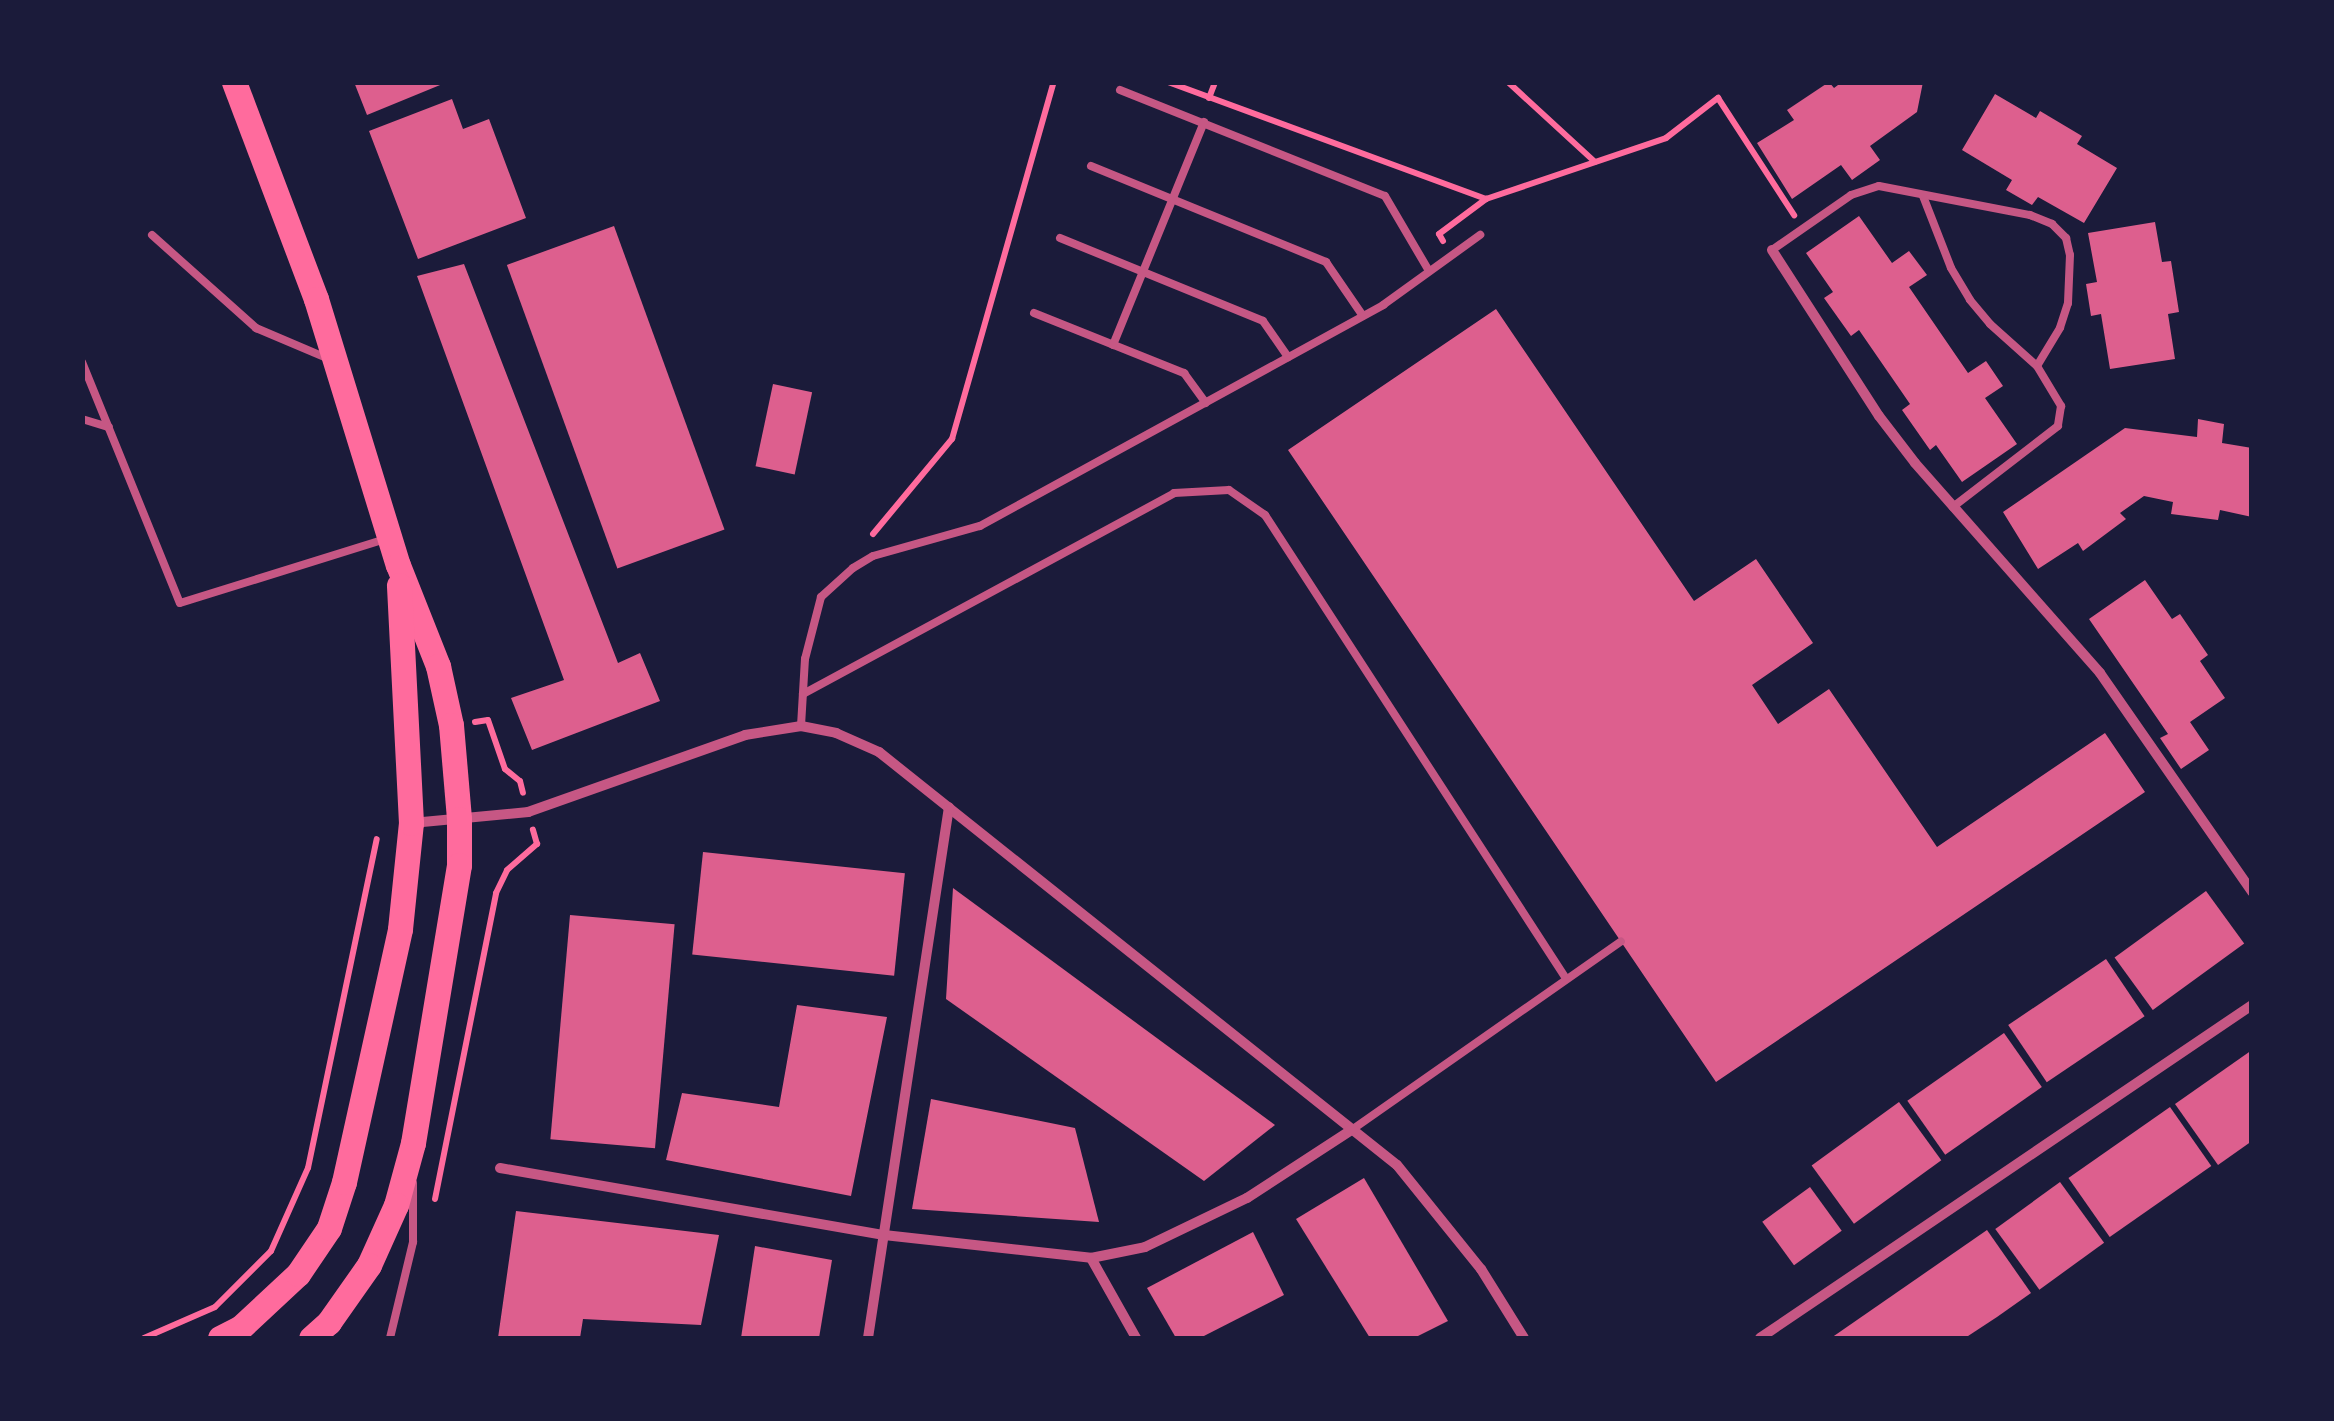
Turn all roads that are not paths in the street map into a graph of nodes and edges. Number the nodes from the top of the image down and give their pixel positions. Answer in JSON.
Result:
{"nodes":[{"id":1,"x":234,"y":82,"type":"edge"},
{"id":2,"x":1120,"y":90,"type":"dead end"},
{"id":3,"x":1204,"y":122,"type":"junction"},
{"id":4,"x":1091,"y":166,"type":"dead end"},
{"id":5,"x":1923,"y":196,"type":"junction"},
{"id":6,"x":1173,"y":198,"type":"junction"},
{"id":7,"x":152,"y":235,"type":"dead end"},
{"id":8,"x":1480,"y":235,"type":"dead end"},
{"id":9,"x":1060,"y":238,"type":"dead end"},
{"id":10,"x":1772,"y":250,"type":"joint"},
{"id":11,"x":1429,"y":271,"type":"junction"},
{"id":12,"x":1142,"y":273,"type":"junction"},
{"id":13,"x":1034,"y":313,"type":"dead end"},
{"id":14,"x":1362,"y":316,"type":"junction"},
{"id":15,"x":1113,"y":345,"type":"junction"},
{"id":16,"x":1288,"y":358,"type":"junction"},
{"id":17,"x":82,"y":362,"type":"edge"},
{"id":18,"x":338,"y":363,"type":"junction"},
{"id":19,"x":2037,"y":366,"type":"junction"},
{"id":20,"x":1206,"y":403,"type":"junction"},
{"id":21,"x":82,"y":419,"type":"edge"},
{"id":22,"x":109,"y":427,"type":"junction"},
{"id":23,"x":1953,"y":507,"type":"junction"},
{"id":24,"x":391,"y":538,"type":"junction"},
{"id":25,"x":398,"y":565,"type":"junction"},
{"id":26,"x":803,"y":694,"type":"junction"},
{"id":27,"x":801,"y":726,"type":"junction"},
{"id":28,"x":948,"y":806,"type":"junction"},
{"id":29,"x":460,"y":819,"type":"junction"},
{"id":30,"x":412,"y":823,"type":"junction"},
{"id":31,"x":2252,"y":892,"type":"edge"},
{"id":32,"x":1620,"y":941,"type":"dead end"},
{"id":33,"x":1565,"y":977,"type":"junction"},
{"id":34,"x":2252,"y":1005,"type":"edge"},
{"id":35,"x":1353,"y":1129,"type":"junction"},
{"id":36,"x":413,"y":1143,"type":"junction"},
{"id":37,"x":500,"y":1168,"type":"dead end"},
{"id":38,"x":884,"y":1235,"type":"junction"},
{"id":39,"x":1091,"y":1258,"type":"junction"},
{"id":40,"x":220,"y":1338,"type":"edge"},
{"id":41,"x":311,"y":1338,"type":"edge"},
{"id":42,"x":390,"y":1338,"type":"edge"},
{"id":43,"x":868,"y":1338,"type":"edge"},
{"id":44,"x":1136,"y":1338,"type":"edge"},
{"id":45,"x":1524,"y":1338,"type":"edge"},
{"id":46,"x":1760,"y":1338,"type":"edge"}],
"edges":[{"from":1,"to":18,"type":"main road"},
{"from":2,"to":3,"type":"lane"},
{"from":3,"to":6,"type":"lane"},
{"from":3,"to":11,"type":"lane"},
{"from":4,"to":6,"type":"lane"},
{"from":5,"to":10,"type":"lane"},
{"from":5,"to":19,"type":"lane"},
{"from":5,"to":19,"type":"lane"},
{"from":6,"to":12,"type":"lane"},
{"from":6,"to":14,"type":"lane"},
{"from":7,"to":18,"type":"lane"},
{"from":8,"to":11,"type":"lane"},
{"from":9,"to":12,"type":"lane"},
{"from":10,"to":23,"type":"street"},
{"from":11,"to":14,"type":"lane"},
{"from":12,"to":15,"type":"lane"},
{"from":12,"to":16,"type":"lane"},
{"from":13,"to":15,"type":"lane"},
{"from":14,"to":16,"type":"lane"},
{"from":15,"to":20,"type":"lane"},
{"from":16,"to":20,"type":"lane"},
{"from":17,"to":22,"type":"lane"},
{"from":18,"to":24,"type":"main road"},
{"from":19,"to":23,"type":"lane"},
{"from":20,"to":26,"type":"lane"},
{"from":21,"to":22,"type":"lane"},
{"from":22,"to":24,"type":"lane"},
{"from":23,"to":31,"type":"street"},
{"from":24,"to":25,"type":"main road"},
{"from":25,"to":29,"type":"main road"},
{"from":25,"to":30,"type":"main road"},
{"from":26,"to":27,"type":"lane"},
{"from":26,"to":33,"type":"lane"},
{"from":27,"to":28,"type":"street"},
{"from":27,"to":29,"type":"street"},
{"from":28,"to":35,"type":"street"},
{"from":28,"to":38,"type":"street"},
{"from":29,"to":30,"type":"street"},
{"from":29,"to":36,"type":"main road"},
{"from":30,"to":40,"type":"main road"},
{"from":32,"to":33,"type":"lane"},
{"from":33,"to":35,"type":"lane"},
{"from":34,"to":46,"type":"street"},
{"from":35,"to":39,"type":"street"},
{"from":35,"to":45,"type":"street"},
{"from":36,"to":41,"type":"main road"},
{"from":36,"to":42,"type":"lane"},
{"from":37,"to":38,"type":"street"},
{"from":38,"to":39,"type":"street"},
{"from":38,"to":43,"type":"street"},
{"from":39,"to":44,"type":"street"}]}
